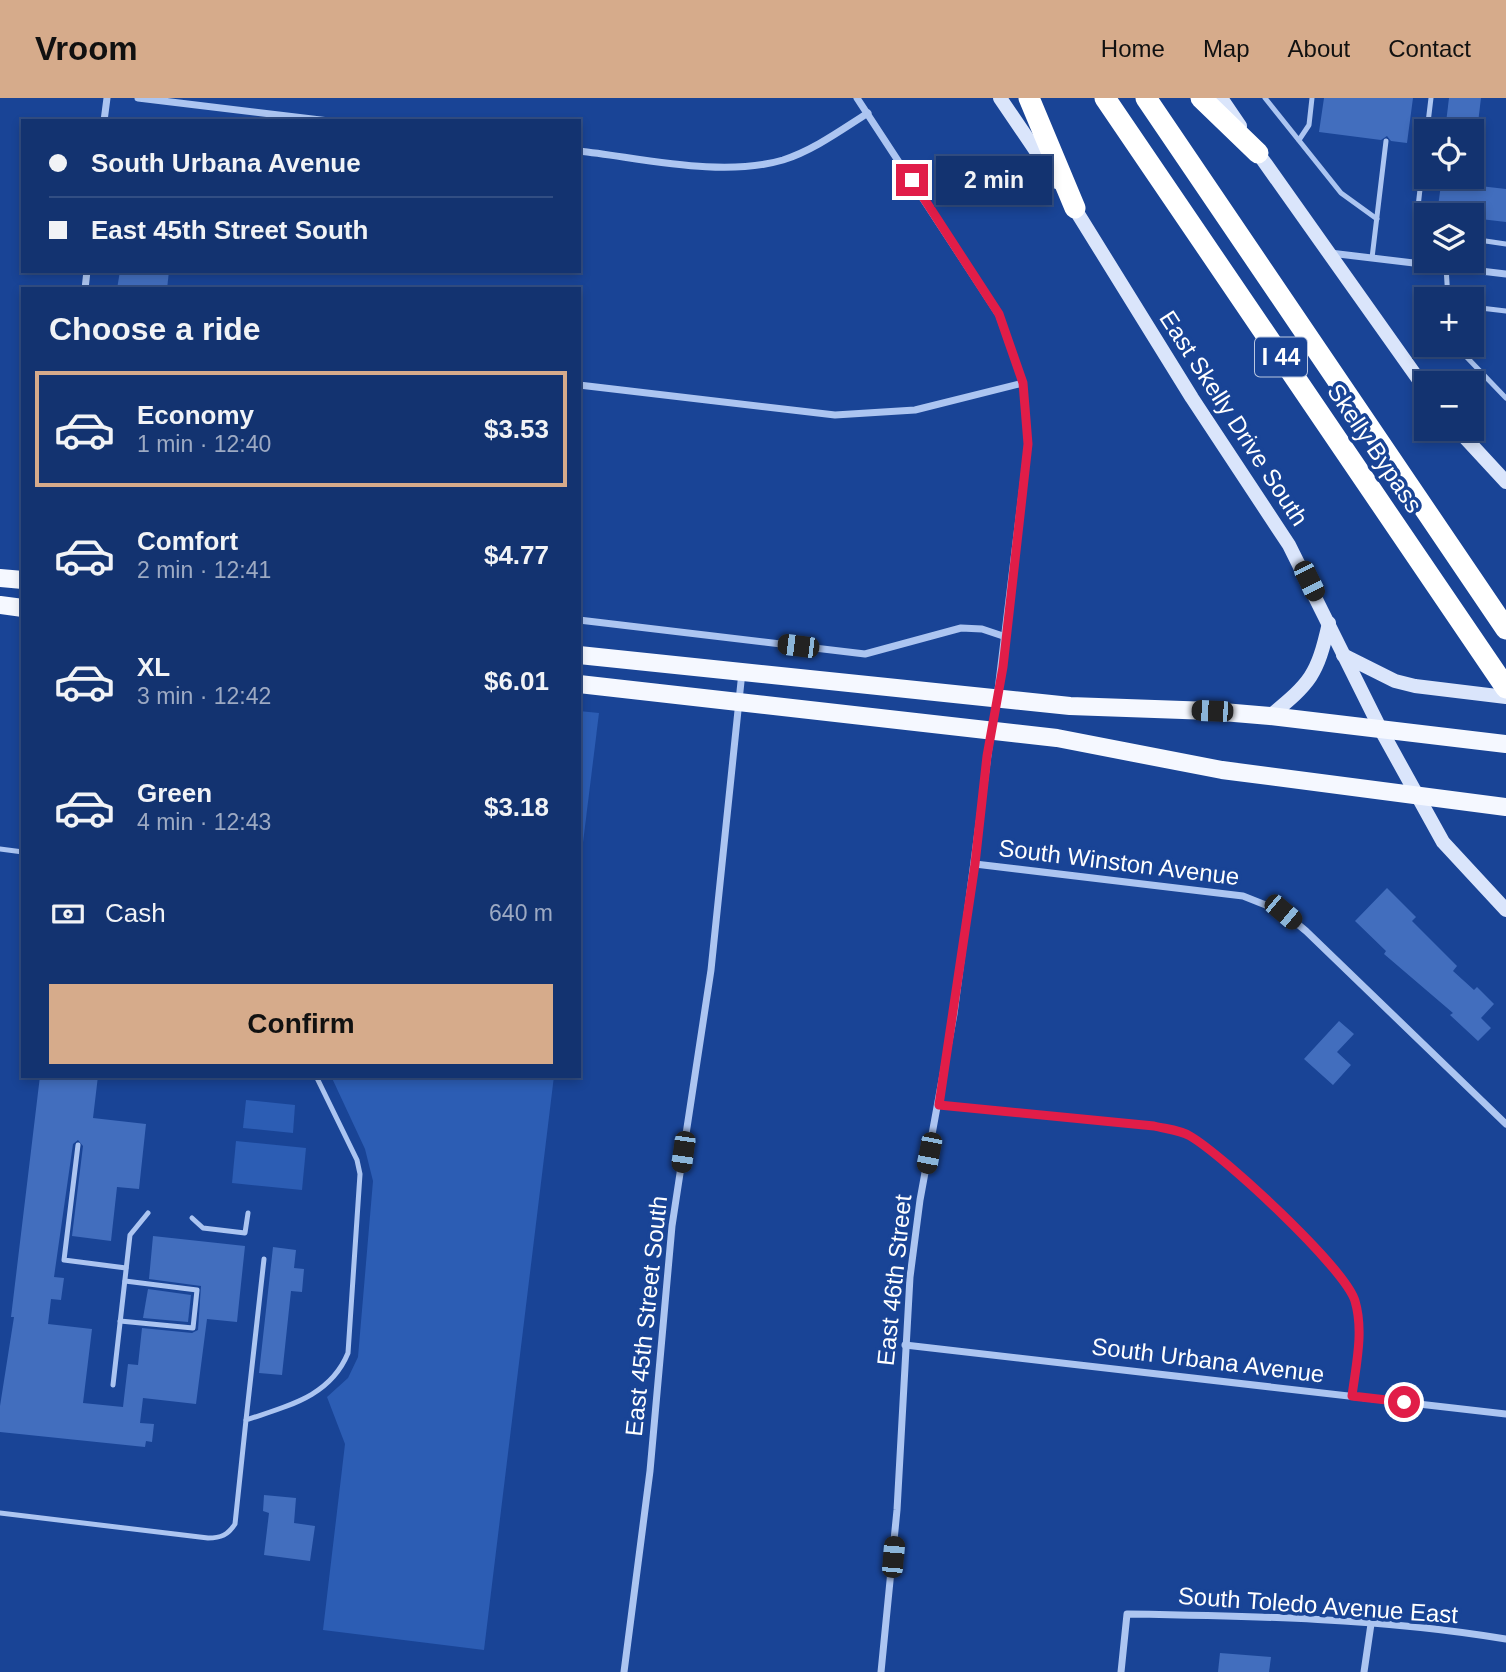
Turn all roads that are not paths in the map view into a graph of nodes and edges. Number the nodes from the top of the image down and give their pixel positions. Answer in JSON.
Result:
{"nodes":[{"id":1,"x":107,"y":98,"type":"edge"},
{"id":2,"x":138,"y":98,"type":"edge"},
{"id":3,"x":857,"y":98,"type":"edge"},
{"id":4,"x":1000,"y":98,"type":"edge"},
{"id":5,"x":1029,"y":98,"type":"edge"},
{"id":6,"x":1105,"y":98,"type":"edge"},
{"id":7,"x":1146,"y":98,"type":"edge"},
{"id":8,"x":1200,"y":98,"type":"edge"},
{"id":9,"x":1221,"y":98,"type":"edge"},
{"id":10,"x":1265,"y":98,"type":"edge"},
{"id":11,"x":1312,"y":98,"type":"edge"},
{"id":12,"x":1431,"y":98,"type":"edge"},
{"id":13,"x":868,"y":113,"type":"junction"},
{"id":14,"x":104,"y":119,"type":"edge"},
{"id":15,"x":312,"y":119,"type":"edge"},
{"id":16,"x":1429,"y":119,"type":"edge"},
{"id":17,"x":1299,"y":140,"type":"junction"},
{"id":18,"x":1386,"y":141,"type":"dead end"},
{"id":19,"x":581,"y":150,"type":"edge"},
{"id":20,"x":1258,"y":153,"type":"junction"},
{"id":21,"x":1075,"y":208,"type":"junction"},
{"id":22,"x":1377,"y":219,"type":"junction"},
{"id":23,"x":1484,"y":241,"type":"edge"},
{"id":24,"x":1506,"y":244,"type":"edge"},
{"id":25,"x":1326,"y":253,"type":"junction"},
{"id":26,"x":1372,"y":258,"type":"junction"},
{"id":27,"x":1414,"y":263,"type":"edge"},
{"id":28,"x":1484,"y":271,"type":"edge"},
{"id":29,"x":1506,"y":274,"type":"edge"},
{"id":30,"x":1484,"y":308,"type":"edge"},
{"id":31,"x":1506,"y":311,"type":"edge"},
{"id":32,"x":1467,"y":357,"type":"edge"},
{"id":33,"x":1414,"y":374,"type":"edge"},
{"id":34,"x":1023,"y":383,"type":"junction"},
{"id":35,"x":581,"y":385,"type":"edge"},
{"id":36,"x":1506,"y":398,"type":"edge"},
{"id":37,"x":1468,"y":441,"type":"edge"},
{"id":38,"x":1506,"y":482,"type":"edge"},
{"id":39,"x":0,"y":578,"type":"edge"},
{"id":40,"x":21,"y":580,"type":"edge"},
{"id":41,"x":0,"y":605,"type":"edge"},
{"id":42,"x":21,"y":608,"type":"edge"},
{"id":43,"x":581,"y":620,"type":"edge"},
{"id":44,"x":1329,"y":623,"type":"junction"},
{"id":45,"x":1506,"y":629,"type":"edge"},
{"id":46,"x":1006,"y":637,"type":"junction"},
{"id":47,"x":581,"y":655,"type":"edge"},
{"id":48,"x":1343,"y":655,"type":"junction"},
{"id":49,"x":742,"y":672,"type":"junction"},
{"id":50,"x":581,"y":684,"type":"edge"},
{"id":51,"x":1506,"y":688,"type":"edge"},
{"id":52,"x":1506,"y":697,"type":"edge"},
{"id":53,"x":997,"y":699,"type":"junction"},
{"id":54,"x":739,"y":701,"type":"junction"},
{"id":55,"x":1270,"y":716,"type":"junction"},
{"id":56,"x":992,"y":729,"type":"junction"},
{"id":57,"x":1381,"y":730,"type":"junction"},
{"id":58,"x":1506,"y":744,"type":"edge"},
{"id":59,"x":1415,"y":795,"type":"junction"},
{"id":60,"x":1506,"y":807,"type":"edge"},
{"id":61,"x":0,"y":849,"type":"edge"},
{"id":62,"x":21,"y":852,"type":"edge"},
{"id":63,"x":975,"y":864,"type":"junction"},
{"id":64,"x":1506,"y":910,"type":"edge"},
{"id":65,"x":317,"y":1078,"type":"edge"},
{"id":66,"x":939,"y":1105,"type":"junction"},
{"id":67,"x":1506,"y":1124,"type":"edge"},
{"id":68,"x":78,"y":1145,"type":"dead end"},
{"id":69,"x":148,"y":1213,"type":"dead end"},
{"id":70,"x":248,"y":1213,"type":"dead end"},
{"id":71,"x":192,"y":1218,"type":"dead end"},
{"id":72,"x":264,"y":1259,"type":"dead end"},
{"id":73,"x":126,"y":1268,"type":"junction"},
{"id":74,"x":125,"y":1281,"type":"junction"},
{"id":75,"x":120,"y":1321,"type":"junction"},
{"id":76,"x":905,"y":1345,"type":"junction"},
{"id":77,"x":113,"y":1385,"type":"dead end"},
{"id":78,"x":1352,"y":1396,"type":"junction"},
{"id":79,"x":1506,"y":1414,"type":"edge"},
{"id":80,"x":246,"y":1420,"type":"junction"},
{"id":81,"x":0,"y":1513,"type":"edge"},
{"id":82,"x":1370,"y":1624,"type":"junction"},
{"id":83,"x":1506,"y":1639,"type":"edge"},
{"id":84,"x":624,"y":1672,"type":"edge"},
{"id":85,"x":881,"y":1672,"type":"edge"},
{"id":86,"x":1121,"y":1672,"type":"edge"},
{"id":87,"x":1364,"y":1672,"type":"edge"}],
"edges":[{"from":1,"to":14,"type":"street"},
{"from":2,"to":15,"type":"street"},
{"from":3,"to":13,"type":"street"},
{"from":4,"to":21,"type":"main road","name":"East Skelly Drive South"},
{"from":5,"to":21,"type":"highway"},
{"from":6,"to":51,"type":"highway","name":"Skelly Bypass","number":"I 44"},
{"from":7,"to":45,"type":"highway","name":"Skelly Bypass","number":"I 44"},
{"from":8,"to":20,"type":"highway"},
{"from":9,"to":20,"type":"main road"},
{"from":10,"to":17,"type":"lane"},
{"from":11,"to":17,"type":"lane"},
{"from":12,"to":16,"type":"lane"},
{"from":13,"to":19,"type":"street"},
{"from":13,"to":34,"type":"street"},
{"from":17,"to":22,"type":"lane"},
{"from":18,"to":22,"type":"lane"},
{"from":20,"to":25,"type":"main road"},
{"from":21,"to":44,"type":"main road","name":"East Skelly Drive South"},
{"from":22,"to":26,"type":"lane"},
{"from":23,"to":24,"type":"lane"},
{"from":25,"to":26,"type":"street"},
{"from":25,"to":33,"type":"main road"},
{"from":26,"to":27,"type":"street"},
{"from":28,"to":29,"type":"street"},
{"from":30,"to":31,"type":"lane"},
{"from":32,"to":36,"type":"lane"},
{"from":34,"to":35,"type":"street"},
{"from":34,"to":46,"type":"street"},
{"from":37,"to":38,"type":"main road"},
{"from":39,"to":40,"type":"main road"},
{"from":41,"to":42,"type":"main road"},
{"from":43,"to":46,"type":"street"},
{"from":44,"to":48,"type":"main road","name":"East Skelly Drive South"},
{"from":44,"to":55,"type":"main road"},
{"from":46,"to":53,"type":"street"},
{"from":47,"to":49,"type":"main road"},
{"from":48,"to":52,"type":"main road"},
{"from":48,"to":57,"type":"main road","name":"East Skelly Drive South"},
{"from":49,"to":53,"type":"main road"},
{"from":49,"to":54,"type":"street","name":"East 45th Street South"},
{"from":50,"to":54,"type":"main road"},
{"from":53,"to":55,"type":"main road"},
{"from":53,"to":56,"type":"main road"},
{"from":54,"to":56,"type":"main road"},
{"from":54,"to":84,"type":"street","name":"East 45th Street South"},
{"from":55,"to":57,"type":"main road"},
{"from":56,"to":59,"type":"main road"},
{"from":56,"to":63,"type":"street","name":"East 46th Street"},
{"from":57,"to":58,"type":"main road"},
{"from":57,"to":59,"type":"main road","name":"East Skelly Drive South"},
{"from":59,"to":60,"type":"main road"},
{"from":59,"to":64,"type":"main road","name":"East Skelly Drive South"},
{"from":61,"to":62,"type":"lane"},
{"from":63,"to":66,"type":"street","name":"East 46th Street"},
{"from":63,"to":67,"type":"street","name":"South Winston Avenue"},
{"from":65,"to":80,"type":"lane"},
{"from":66,"to":76,"type":"street","name":"East 46th Street"},
{"from":66,"to":78,"type":"street"},
{"from":68,"to":73,"type":"lane"},
{"from":69,"to":73,"type":"lane"},
{"from":70,"to":71,"type":"lane"},
{"from":72,"to":80,"type":"lane"},
{"from":73,"to":74,"type":"lane"},
{"from":74,"to":75,"type":"lane"},
{"from":74,"to":75,"type":"lane"},
{"from":75,"to":77,"type":"lane"},
{"from":76,"to":78,"type":"street","name":"South Urbana Avenue"},
{"from":76,"to":85,"type":"street","name":"East 46th Street"},
{"from":78,"to":79,"type":"street","name":"South Urbana Avenue"},
{"from":80,"to":81,"type":"lane"},
{"from":82,"to":83,"type":"street","name":"South Toledo Avenue East"},
{"from":82,"to":86,"type":"street","name":"South Toledo Avenue East"},
{"from":82,"to":87,"type":"street"}]}
